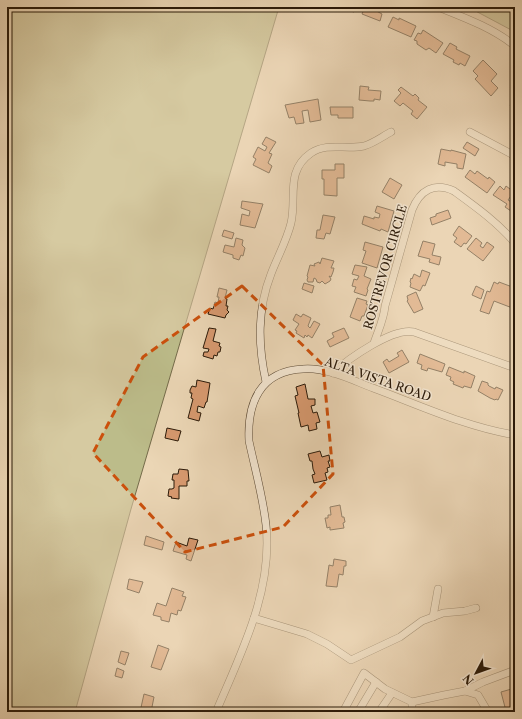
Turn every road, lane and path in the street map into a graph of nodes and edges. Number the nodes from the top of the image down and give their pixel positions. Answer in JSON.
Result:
{"nodes":[{"id":1,"x":438,"y":7,"type":"edge"},
{"id":2,"x":515,"y":46,"type":"edge"},
{"id":3,"x":391,"y":132,"type":"dead end"},
{"id":4,"x":470,"y":132,"type":"dead end"},
{"id":5,"x":515,"y":156,"type":"edge"},
{"id":6,"x":515,"y":242,"type":"edge"},
{"id":7,"x":374,"y":343,"type":"junction"},
{"id":8,"x":515,"y":368,"type":"edge"},
{"id":9,"x":333,"y":374,"type":"junction"},
{"id":10,"x":266,"y":382,"type":"junction"},
{"id":11,"x":515,"y":435,"type":"edge"},
{"id":12,"x":438,"y":589,"type":"dead end"},
{"id":13,"x":476,"y":608,"type":"dead end"},
{"id":14,"x":433,"y":617,"type":"junction"},
{"id":15,"x":254,"y":618,"type":"junction"},
{"id":16,"x":515,"y":670,"type":"edge"},
{"id":17,"x":376,"y":682,"type":"junction"},
{"id":18,"x":466,"y":691,"type":"junction"},
{"id":19,"x":392,"y":692,"type":"junction"},
{"id":20,"x":412,"y":702,"type":"junction"},
{"id":21,"x":380,"y":711,"type":"edge"},
{"id":22,"x":216,"y":712,"type":"edge"},
{"id":23,"x":343,"y":712,"type":"edge"},
{"id":24,"x":358,"y":712,"type":"edge"},
{"id":25,"x":414,"y":712,"type":"edge"},
{"id":26,"x":488,"y":712,"type":"edge"}],
"edges":[{"from":1,"to":2,"type":"street"},
{"from":3,"to":10,"type":"street"},
{"from":4,"to":5,"type":"street"},
{"from":6,"to":7,"type":"street","name":"ROSTREVOR CIRCLE"},
{"from":7,"to":8,"type":"street","name":"ROSTREVOR CIRCLE"},
{"from":7,"to":9,"type":"street","name":"ROSTREVOR CIRCLE"},
{"from":9,"to":10,"type":"street","name":"ALTA VISTA ROAD"},
{"from":9,"to":11,"type":"street","name":"ALTA VISTA ROAD"},
{"from":10,"to":15,"type":"street"},
{"from":12,"to":14,"type":"street"},
{"from":13,"to":14,"type":"street"},
{"from":14,"to":15,"type":"street"},
{"from":15,"to":22,"type":"street"},
{"from":16,"to":18,"type":"street"},
{"from":17,"to":19,"type":"street"},
{"from":17,"to":23,"type":"street"},
{"from":17,"to":24,"type":"street"},
{"from":18,"to":20,"type":"street"},
{"from":18,"to":26,"type":"street"},
{"from":19,"to":20,"type":"street"},
{"from":19,"to":21,"type":"street"},
{"from":20,"to":25,"type":"street"}]}
